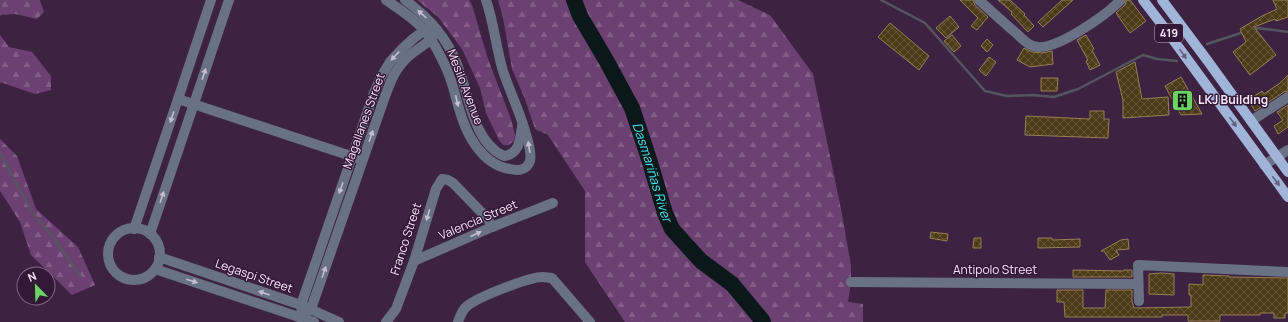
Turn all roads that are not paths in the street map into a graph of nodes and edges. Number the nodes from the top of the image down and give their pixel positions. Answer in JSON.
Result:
{"nodes":[{"id":1,"x":211,"y":0,"type":"edge"},
{"id":2,"x":228,"y":0,"type":"edge"},
{"id":3,"x":386,"y":0,"type":"edge"},
{"id":4,"x":404,"y":0,"type":"edge"},
{"id":5,"x":486,"y":0,"type":"edge"},
{"id":6,"x":979,"y":0,"type":"edge"},
{"id":7,"x":1121,"y":0,"type":"edge"},
{"id":8,"x":1143,"y":0,"type":"edge"},
{"id":9,"x":1162,"y":0,"type":"edge"},
{"id":10,"x":425,"y":30,"type":"junction"},
{"id":11,"x":437,"y":30,"type":"junction"},
{"id":12,"x":431,"y":40,"type":"junction"},
{"id":13,"x":1288,"y":97,"type":"edge"},
{"id":14,"x":178,"y":99,"type":"junction"},
{"id":15,"x":194,"y":104,"type":"junction"},
{"id":16,"x":1251,"y":121,"type":"junction"},
{"id":17,"x":523,"y":122,"type":"junction"},
{"id":18,"x":1288,"y":150,"type":"edge"},
{"id":19,"x":352,"y":156,"type":"junction"},
{"id":20,"x":1277,"y":158,"type":"junction"},
{"id":21,"x":363,"y":160,"type":"junction"},
{"id":22,"x":1264,"y":165,"type":"junction"},
{"id":23,"x":1288,"y":172,"type":"edge"},
{"id":24,"x":1288,"y":197,"type":"edge"},
{"id":25,"x":553,"y":203,"type":"dead end"},
{"id":26,"x":492,"y":227,"type":"junction"},
{"id":27,"x":134,"y":229,"type":"junction"},
{"id":28,"x":150,"y":234,"type":"junction"},
{"id":29,"x":159,"y":257,"type":"junction"},
{"id":30,"x":414,"y":261,"type":"junction"},
{"id":31,"x":155,"y":269,"type":"junction"},
{"id":32,"x":1288,"y":272,"type":"edge"},
{"id":33,"x":851,"y":282,"type":"dead end"},
{"id":34,"x":1138,"y":284,"type":"junction"},
{"id":35,"x":1139,"y":301,"type":"dead end"},
{"id":36,"x":300,"y":305,"type":"junction"},
{"id":37,"x":311,"y":309,"type":"junction"},
{"id":38,"x":396,"y":309,"type":"junction"},
{"id":39,"x":302,"y":317,"type":"junction"},
{"id":40,"x":314,"y":322,"type":"edge"},
{"id":41,"x":340,"y":322,"type":"edge"},
{"id":42,"x":386,"y":322,"type":"edge"},
{"id":43,"x":396,"y":322,"type":"edge"},
{"id":44,"x":458,"y":322,"type":"edge"},
{"id":45,"x":590,"y":322,"type":"edge"}],
"edges":[{"from":1,"to":14,"type":"street"},
{"from":15,"to":2,"type":"street","one_way":true},
{"from":3,"to":10,"type":"street","name":"Mesilo Avenue"},
{"from":11,"to":4,"type":"street","name":"Mesilo Avenue","one_way":true},
{"from":5,"to":17,"type":"street","name":"Mesilo Avenue"},
{"from":6,"to":7,"type":"street"},
{"from":8,"to":22,"type":"main road","number":"419","one_way":true},
{"from":9,"to":16,"type":"main road","number":"419"},
{"from":10,"to":11,"type":"street"},
{"from":10,"to":12,"type":"street","name":"Mesilo Avenue"},
{"from":10,"to":19,"type":"street","name":"Magallanes Street","one_way":true},
{"from":11,"to":12,"type":"street","name":"Magallanes Street"},
{"from":11,"to":17,"type":"street","name":"Mesilo Avenue"},
{"from":12,"to":17,"type":"street","name":"Mesilo Avenue","one_way":true},
{"from":21,"to":12,"type":"street","name":"Magallanes Street","one_way":true},
{"from":13,"to":16,"type":"street"},
{"from":14,"to":15,"type":"street"},
{"from":14,"to":27,"type":"street","one_way":true},
{"from":15,"to":19,"type":"street"},
{"from":28,"to":15,"type":"street","one_way":true},
{"from":16,"to":20,"type":"main road","number":"419"},
{"from":18,"to":20,"type":"street"},
{"from":19,"to":21,"type":"street"},
{"from":19,"to":36,"type":"street","name":"Magallanes Street","one_way":true},
{"from":20,"to":22,"type":"street"},
{"from":20,"to":23,"type":"main road","number":"419"},
{"from":37,"to":21,"type":"street","name":"Magallanes Street","one_way":true},
{"from":22,"to":24,"type":"main road","number":"419","one_way":true},
{"from":25,"to":26,"type":"street","name":"Valencia Street"},
{"from":30,"to":26,"type":"street","name":"Valencia Street","one_way":true},
{"from":26,"to":30,"type":"street","name":"Franco Street","one_way":true},
{"from":27,"to":28,"type":"street"},
{"from":27,"to":31,"type":"street"},
{"from":28,"to":29,"type":"street"},
{"from":29,"to":31,"type":"street"},
{"from":36,"to":29,"type":"street","name":"Legaspi Street","one_way":true},
{"from":30,"to":38,"type":"street","name":"Franco Street"},
{"from":31,"to":39,"type":"street","name":"Legaspi Street","one_way":true},
{"from":32,"to":34,"type":"street"},
{"from":33,"to":34,"type":"street","name":"Antipolo Street"},
{"from":34,"to":35,"type":"street"},
{"from":36,"to":37,"type":"street","name":"Legaspi Street"},
{"from":36,"to":39,"type":"street","name":"Magallanes Street"},
{"from":37,"to":39,"type":"street","name":"Magallanes Street"},
{"from":37,"to":41,"type":"street","name":"Legaspi Street"},
{"from":38,"to":42,"type":"street","name":"Franco Street"},
{"from":38,"to":43,"type":"street","name":"Franco Street"},
{"from":39,"to":40,"type":"street","name":"Legaspi Street"},
{"from":44,"to":45,"type":"street"}]}
